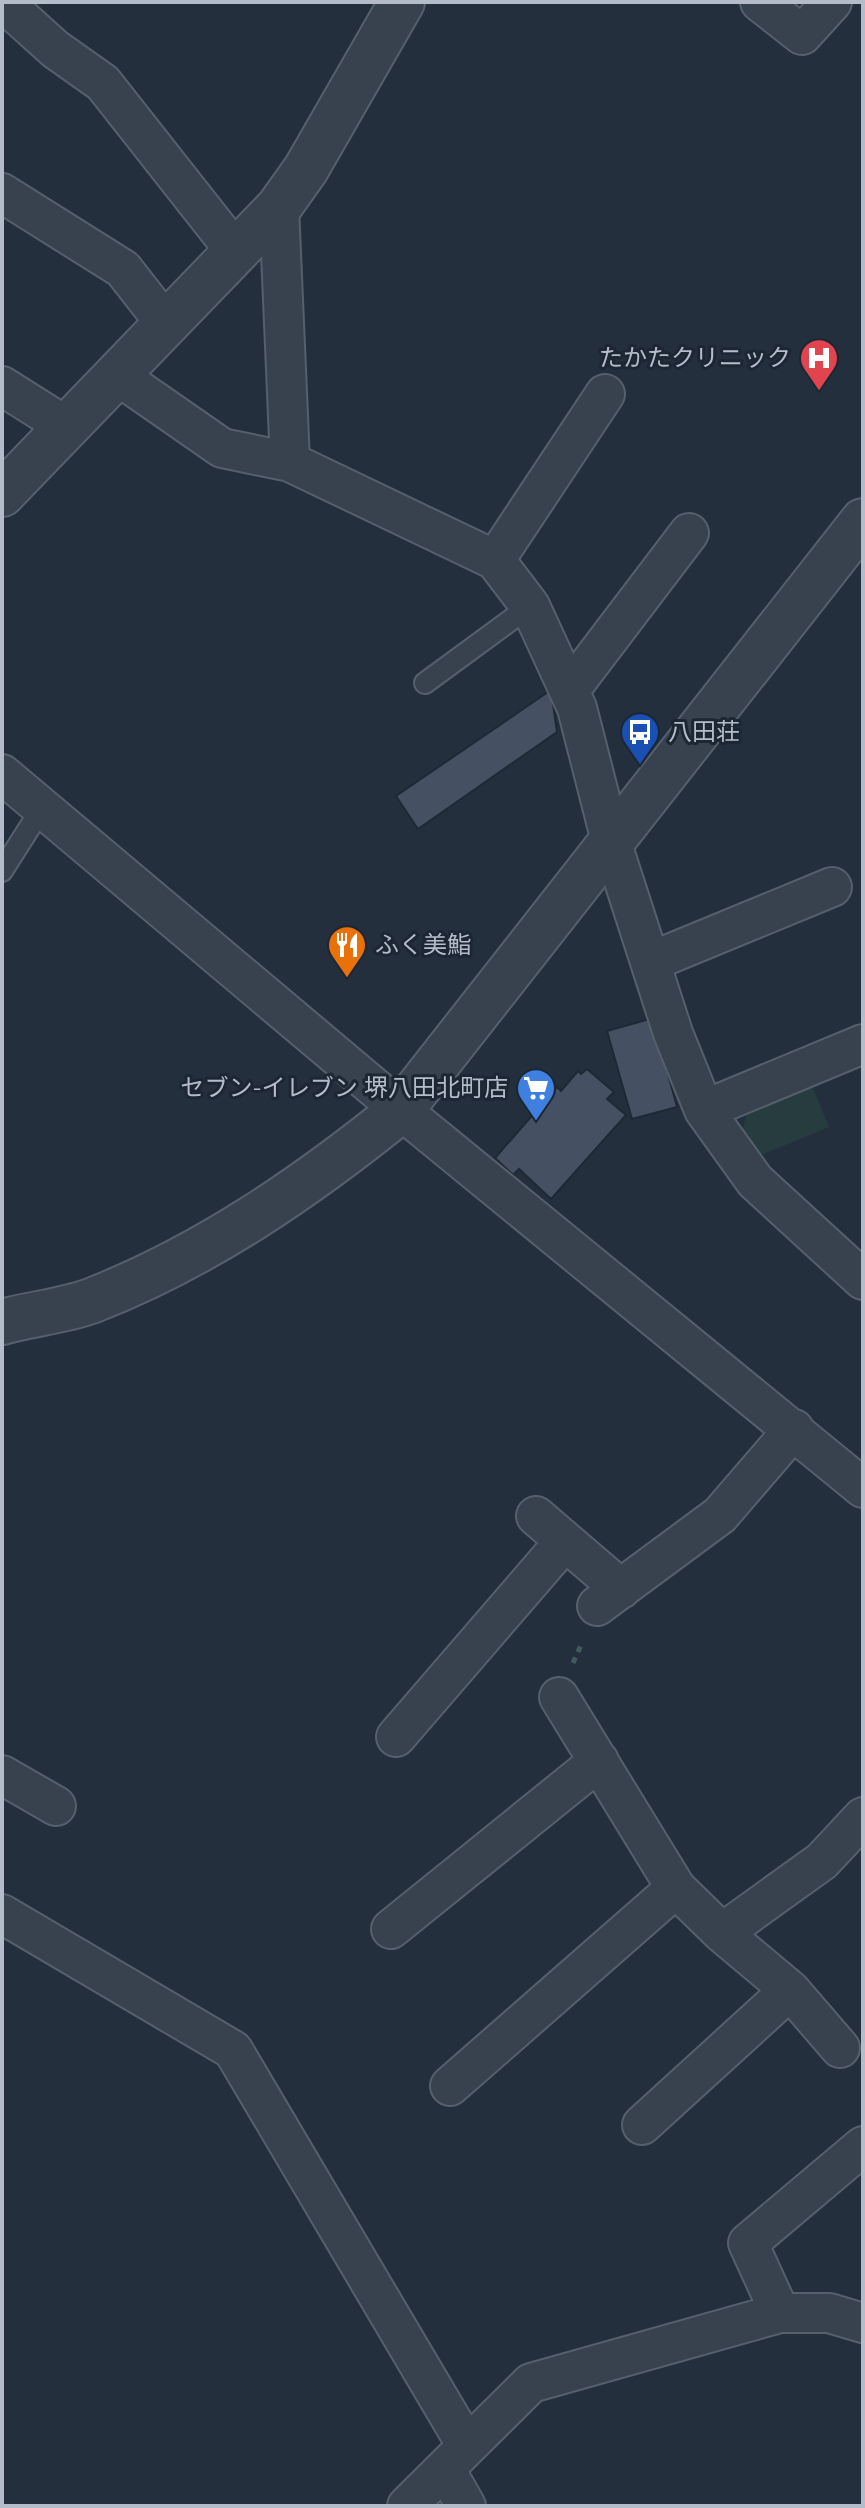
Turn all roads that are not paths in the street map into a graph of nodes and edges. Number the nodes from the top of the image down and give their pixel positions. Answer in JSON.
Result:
{"nodes":[{"id":1,"x":3,"y":2,"type":"edge"},
{"id":2,"x":402,"y":2,"type":"edge"},
{"id":3,"x":760,"y":2,"type":"edge"},
{"id":4,"x":832,"y":2,"type":"edge"},
{"id":5,"x":2,"y":193,"type":"edge"},
{"id":6,"x":279,"y":207,"type":"junction"},
{"id":7,"x":236,"y":252,"type":"junction"},
{"id":8,"x":166,"y":324,"type":"junction"},
{"id":9,"x":117,"y":375,"type":"junction"},
{"id":10,"x":2,"y":386,"type":"edge"},
{"id":11,"x":605,"y":394,"type":"dead end"},
{"id":12,"x":67,"y":427,"type":"junction"},
{"id":13,"x":290,"y":462,"type":"junction"},
{"id":14,"x":2,"y":494,"type":"edge"},
{"id":15,"x":863,"y":521,"type":"edge"},
{"id":16,"x":689,"y":533,"type":"dead end"},
{"id":17,"x":495,"y":560,"type":"junction"},
{"id":18,"x":530,"y":606,"type":"junction"},
{"id":19,"x":425,"y":683,"type":"dead end"},
{"id":20,"x":569,"y":691,"type":"junction"},
{"id":21,"x":2,"y":774,"type":"edge"},
{"id":22,"x":42,"y":808,"type":"junction"},
{"id":23,"x":611,"y":841,"type":"junction"},
{"id":24,"x":2,"y":871,"type":"edge"},
{"id":25,"x":832,"y":887,"type":"dead end"},
{"id":26,"x":650,"y":962,"type":"junction"},
{"id":27,"x":863,"y":1044,"type":"edge"},
{"id":28,"x":401,"y":1110,"type":"junction"},
{"id":29,"x":704,"y":1110,"type":"junction"},
{"id":30,"x":863,"y":1280,"type":"edge"},
{"id":31,"x":5,"y":1312,"type":"edge"},
{"id":32,"x":794,"y":1429,"type":"junction"},
{"id":33,"x":863,"y":1488,"type":"edge"},
{"id":34,"x":536,"y":1516,"type":"dead end"},
{"id":35,"x":565,"y":1541,"type":"junction"},
{"id":36,"x":559,"y":1697,"type":"road end"},
{"id":37,"x":396,"y":1737,"type":"dead end"},
{"id":38,"x":599,"y":1761,"type":"junction"},
{"id":39,"x":2,"y":1775,"type":"edge"},
{"id":40,"x":56,"y":1806,"type":"dead end"},
{"id":41,"x":863,"y":1817,"type":"edge"},
{"id":42,"x":676,"y":1888,"type":"junction"},
{"id":43,"x":2,"y":1914,"type":"edge"},
{"id":44,"x":391,"y":1929,"type":"dead end"},
{"id":45,"x":722,"y":1933,"type":"junction"},
{"id":46,"x":790,"y":1990,"type":"junction"},
{"id":47,"x":840,"y":2048,"type":"dead end"},
{"id":48,"x":450,"y":2086,"type":"dead end"},
{"id":49,"x":642,"y":2125,"type":"dead end"},
{"id":50,"x":863,"y":2146,"type":"edge"},
{"id":51,"x":780,"y":2313,"type":"junction"},
{"id":52,"x":863,"y":2323,"type":"edge"},
{"id":53,"x":456,"y":2457,"type":"junction"},
{"id":54,"x":407,"y":2506,"type":"edge"},
{"id":55,"x":466,"y":2506,"type":"edge"}],
"edges":[{"from":1,"to":7,"type":"street"},
{"from":2,"to":6,"type":"street"},
{"from":3,"to":4,"type":"street"},
{"from":5,"to":8,"type":"street"},
{"from":6,"to":7,"type":"street"},
{"from":6,"to":13,"type":"street"},
{"from":7,"to":8,"type":"street"},
{"from":8,"to":9,"type":"street"},
{"from":9,"to":12,"type":"street"},
{"from":9,"to":13,"type":"street"},
{"from":10,"to":12,"type":"street"},
{"from":11,"to":17,"type":"street"},
{"from":12,"to":14,"type":"street"},
{"from":13,"to":17,"type":"street"},
{"from":15,"to":23,"type":"street"},
{"from":16,"to":20,"type":"street"},
{"from":17,"to":18,"type":"street"},
{"from":18,"to":19,"type":"lane"},
{"from":18,"to":20,"type":"street"},
{"from":20,"to":23,"type":"street"},
{"from":21,"to":22,"type":"street"},
{"from":22,"to":24,"type":"lane"},
{"from":22,"to":28,"type":"street"},
{"from":23,"to":26,"type":"street"},
{"from":23,"to":28,"type":"street"},
{"from":25,"to":26,"type":"street"},
{"from":26,"to":29,"type":"street"},
{"from":27,"to":29,"type":"street"},
{"from":28,"to":31,"type":"street"},
{"from":28,"to":32,"type":"street"},
{"from":29,"to":30,"type":"street"},
{"from":32,"to":33,"type":"street"},
{"from":32,"to":35,"type":"street"},
{"from":34,"to":35,"type":"street"},
{"from":35,"to":37,"type":"street"},
{"from":36,"to":38,"type":"street"},
{"from":38,"to":42,"type":"street"},
{"from":38,"to":44,"type":"street"},
{"from":39,"to":40,"type":"street"},
{"from":41,"to":45,"type":"street"},
{"from":42,"to":45,"type":"street"},
{"from":42,"to":48,"type":"street"},
{"from":43,"to":53,"type":"street"},
{"from":45,"to":46,"type":"street"},
{"from":46,"to":47,"type":"street"},
{"from":46,"to":49,"type":"street"},
{"from":50,"to":51,"type":"street"},
{"from":51,"to":52,"type":"street"},
{"from":51,"to":53,"type":"street"},
{"from":53,"to":54,"type":"street"},
{"from":53,"to":55,"type":"street"}]}
